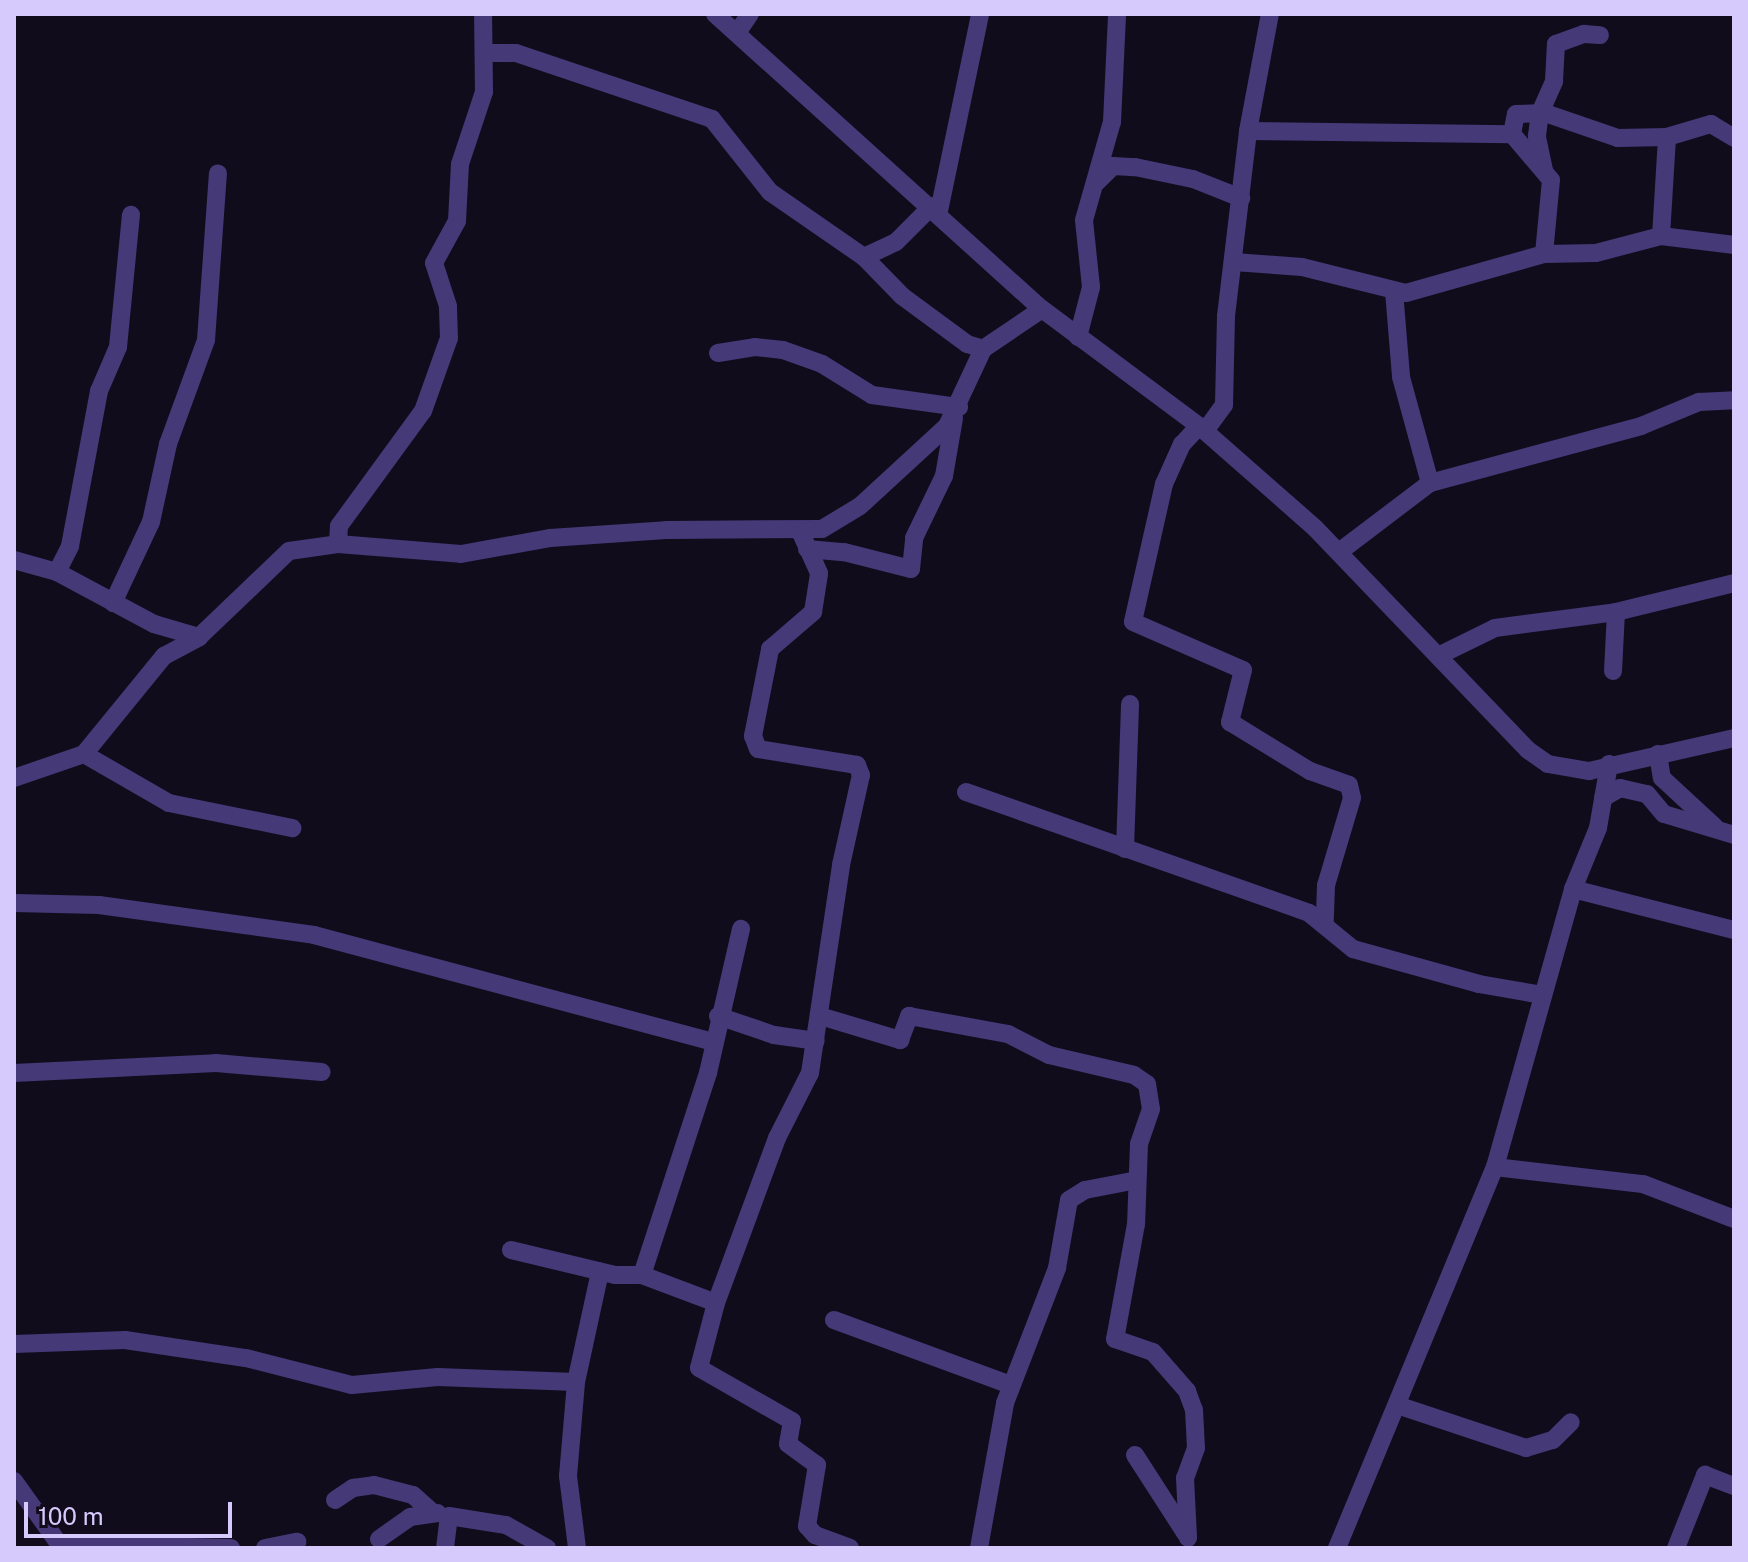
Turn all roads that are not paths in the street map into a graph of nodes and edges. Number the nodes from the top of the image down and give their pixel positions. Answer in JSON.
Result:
{"nodes":[{"id":1,"x":483,"y":14,"type":"edge"},
{"id":2,"x":715,"y":14,"type":"edge"},
{"id":3,"x":750,"y":14,"type":"edge"},
{"id":4,"x":980,"y":14,"type":"edge"},
{"id":5,"x":1117,"y":14,"type":"edge"},
{"id":6,"x":1270,"y":14,"type":"edge"},
{"id":7,"x":737,"y":33,"type":"junction"},
{"id":8,"x":1600,"y":35,"type":"dead end"},
{"id":9,"x":487,"y":53,"type":"junction"},
{"id":10,"x":1540,"y":113,"type":"junction"},
{"id":11,"x":1248,"y":131,"type":"junction"},
{"id":12,"x":1512,"y":134,"type":"junction"},
{"id":13,"x":1667,"y":137,"type":"junction"},
{"id":14,"x":1734,"y":138,"type":"edge"},
{"id":15,"x":218,"y":173,"type":"dead end"},
{"id":16,"x":1545,"y":173,"type":"junction"},
{"id":17,"x":1094,"y":185,"type":"junction"},
{"id":18,"x":1241,"y":198,"type":"junction"},
{"id":19,"x":936,"y":209,"type":"junction"},
{"id":20,"x":131,"y":215,"type":"dead end"},
{"id":21,"x":1661,"y":236,"type":"junction"},
{"id":22,"x":1734,"y":245,"type":"edge"},
{"id":23,"x":1544,"y":254,"type":"junction"},
{"id":24,"x":864,"y":257,"type":"junction"},
{"id":25,"x":1234,"y":262,"type":"junction"},
{"id":26,"x":1394,"y":291,"type":"junction"},
{"id":27,"x":1042,"y":309,"type":"junction"},
{"id":28,"x":1078,"y":337,"type":"junction"},
{"id":29,"x":983,"y":349,"type":"junction"},
{"id":30,"x":718,"y":353,"type":"dead end"},
{"id":31,"x":1734,"y":400,"type":"edge"},
{"id":32,"x":957,"y":412,"type":"junction"},
{"id":33,"x":1202,"y":428,"type":"junction"},
{"id":34,"x":1430,"y":483,"type":"junction"},
{"id":35,"x":804,"y":540,"type":"junction"},
{"id":36,"x":338,"y":544,"type":"junction"},
{"id":37,"x":840,"y":551,"type":"junction"},
{"id":38,"x":1339,"y":552,"type":"junction"},
{"id":39,"x":14,"y":560,"type":"edge"},
{"id":40,"x":57,"y":572,"type":"junction"},
{"id":41,"x":819,"y":573,"type":"junction"},
{"id":42,"x":1734,"y":583,"type":"edge"},
{"id":43,"x":113,"y":603,"type":"junction"},
{"id":44,"x":1616,"y":612,"type":"junction"},
{"id":45,"x":199,"y":637,"type":"junction"},
{"id":46,"x":1440,"y":655,"type":"junction"},
{"id":47,"x":1613,"y":671,"type":"dead end"},
{"id":48,"x":1130,"y":704,"type":"dead end"},
{"id":49,"x":1734,"y":738,"type":"edge"},
{"id":50,"x":84,"y":754,"type":"junction"},
{"id":51,"x":1658,"y":754,"type":"junction"},
{"id":52,"x":1609,"y":764,"type":"junction"},
{"id":53,"x":14,"y":778,"type":"edge"},
{"id":54,"x":966,"y":792,"type":"dead end"},
{"id":55,"x":1603,"y":798,"type":"junction"},
{"id":56,"x":1715,"y":827,"type":"junction"},
{"id":57,"x":292,"y":828,"type":"dead end"},
{"id":58,"x":1734,"y":835,"type":"edge"},
{"id":59,"x":1125,"y":849,"type":"junction"},
{"id":60,"x":1573,"y":889,"type":"junction"},
{"id":61,"x":14,"y":903,"type":"edge"},
{"id":62,"x":1325,"y":923,"type":"junction"},
{"id":63,"x":741,"y":929,"type":"dead end"},
{"id":64,"x":1734,"y":930,"type":"edge"},
{"id":65,"x":1543,"y":995,"type":"junction"},
{"id":66,"x":718,"y":1016,"type":"junction"},
{"id":67,"x":820,"y":1016,"type":"junction"},
{"id":68,"x":816,"y":1041,"type":"junction"},
{"id":69,"x":712,"y":1042,"type":"junction"},
{"id":70,"x":322,"y":1072,"type":"dead end"},
{"id":71,"x":14,"y":1073,"type":"edge"},
{"id":72,"x":1495,"y":1167,"type":"junction"},
{"id":73,"x":1137,"y":1180,"type":"junction"},
{"id":74,"x":1734,"y":1219,"type":"edge"},
{"id":75,"x":511,"y":1250,"type":"dead end"},
{"id":76,"x":600,"y":1272,"type":"junction"},
{"id":77,"x":642,"y":1275,"type":"junction"},
{"id":78,"x":716,"y":1303,"type":"junction"},
{"id":79,"x":834,"y":1320,"type":"dead end"},
{"id":80,"x":14,"y":1344,"type":"edge"},
{"id":81,"x":576,"y":1382,"type":"junction"},
{"id":82,"x":1011,"y":1385,"type":"junction"},
{"id":83,"x":1400,"y":1406,"type":"junction"},
{"id":84,"x":1571,"y":1422,"type":"dead end"},
{"id":85,"x":1135,"y":1455,"type":"dead end"},
{"id":86,"x":14,"y":1481,"type":"edge"},
{"id":87,"x":1734,"y":1486,"type":"edge"},
{"id":88,"x":335,"y":1500,"type":"dead end"},
{"id":89,"x":440,"y":1514,"type":"junction"},
{"id":90,"x":379,"y":1539,"type":"dead end"},
{"id":91,"x":297,"y":1542,"type":"dead end"},
{"id":92,"x":1190,"y":1543,"type":"edge"},
{"id":93,"x":823,"y":1544,"type":"edge"},
{"id":94,"x":61,"y":1546,"type":"edge"},
{"id":95,"x":231,"y":1548,"type":"edge"},
{"id":96,"x":265,"y":1548,"type":"edge"},
{"id":97,"x":445,"y":1548,"type":"edge"},
{"id":98,"x":547,"y":1548,"type":"edge"},
{"id":99,"x":577,"y":1548,"type":"edge"},
{"id":100,"x":850,"y":1548,"type":"edge"},
{"id":101,"x":979,"y":1548,"type":"edge"},
{"id":102,"x":1337,"y":1548,"type":"edge"},
{"id":103,"x":1676,"y":1548,"type":"edge"}],
"edges":[{"from":1,"to":9,"type":"street"},
{"from":2,"to":7,"type":"street"},
{"from":3,"to":7,"type":"street"},
{"from":4,"to":19,"type":"street"},
{"from":5,"to":17,"type":"street"},
{"from":6,"to":11,"type":"street"},
{"from":7,"to":19,"type":"street"},
{"from":8,"to":10,"type":"street"},
{"from":9,"to":24,"type":"street"},
{"from":9,"to":36,"type":"street"},
{"from":10,"to":12,"type":"street"},
{"from":10,"to":13,"type":"street"},
{"from":10,"to":16,"type":"street"},
{"from":11,"to":12,"type":"street"},
{"from":11,"to":18,"type":"street"},
{"from":12,"to":16,"type":"street"},
{"from":13,"to":14,"type":"street"},
{"from":13,"to":21,"type":"street"},
{"from":15,"to":43,"type":"street"},
{"from":16,"to":23,"type":"street"},
{"from":17,"to":18,"type":"street"},
{"from":17,"to":28,"type":"street"},
{"from":18,"to":25,"type":"street"},
{"from":19,"to":24,"type":"street"},
{"from":19,"to":27,"type":"street"},
{"from":20,"to":40,"type":"street"},
{"from":21,"to":22,"type":"street"},
{"from":21,"to":23,"type":"street"},
{"from":23,"to":26,"type":"street"},
{"from":24,"to":29,"type":"street"},
{"from":25,"to":26,"type":"street"},
{"from":25,"to":33,"type":"street"},
{"from":26,"to":34,"type":"street"},
{"from":27,"to":28,"type":"street"},
{"from":27,"to":29,"type":"street"},
{"from":28,"to":33,"type":"street"},
{"from":29,"to":32,"type":"street"},
{"from":30,"to":32,"type":"street"},
{"from":31,"to":34,"type":"street"},
{"from":32,"to":35,"type":"street"},
{"from":32,"to":37,"type":"street"},
{"from":33,"to":38,"type":"street"},
{"from":33,"to":62,"type":"street"},
{"from":34,"to":38,"type":"street"},
{"from":35,"to":36,"type":"street"},
{"from":35,"to":37,"type":"street"},
{"from":35,"to":41,"type":"street"},
{"from":36,"to":45,"type":"street"},
{"from":37,"to":41,"type":"street"},
{"from":38,"to":46,"type":"street"},
{"from":39,"to":40,"type":"street"},
{"from":40,"to":43,"type":"street"},
{"from":41,"to":67,"type":"street"},
{"from":42,"to":44,"type":"street"},
{"from":43,"to":45,"type":"street"},
{"from":44,"to":46,"type":"street"},
{"from":44,"to":47,"type":"street"},
{"from":45,"to":50,"type":"street"},
{"from":46,"to":52,"type":"street"},
{"from":48,"to":59,"type":"street"},
{"from":49,"to":51,"type":"street"},
{"from":50,"to":53,"type":"street"},
{"from":50,"to":57,"type":"street"},
{"from":51,"to":52,"type":"street"},
{"from":51,"to":56,"type":"street"},
{"from":52,"to":55,"type":"street"},
{"from":54,"to":59,"type":"street"},
{"from":55,"to":56,"type":"street"},
{"from":55,"to":60,"type":"street"},
{"from":56,"to":58,"type":"street"},
{"from":59,"to":62,"type":"street"},
{"from":60,"to":64,"type":"street"},
{"from":60,"to":65,"type":"street"},
{"from":61,"to":69,"type":"street"},
{"from":62,"to":65,"type":"street"},
{"from":63,"to":66,"type":"street"},
{"from":65,"to":72,"type":"street"},
{"from":66,"to":68,"type":"street"},
{"from":66,"to":69,"type":"street"},
{"from":67,"to":68,"type":"street"},
{"from":67,"to":73,"type":"street"},
{"from":68,"to":78,"type":"street"},
{"from":69,"to":77,"type":"street"},
{"from":70,"to":71,"type":"street"},
{"from":72,"to":74,"type":"street"},
{"from":72,"to":83,"type":"street"},
{"from":73,"to":82,"type":"street"},
{"from":73,"to":92,"type":"street"},
{"from":75,"to":76,"type":"street"},
{"from":76,"to":77,"type":"street"},
{"from":76,"to":81,"type":"street"},
{"from":77,"to":78,"type":"street"},
{"from":78,"to":93,"type":"street"},
{"from":79,"to":82,"type":"street"},
{"from":80,"to":81,"type":"street"},
{"from":81,"to":99,"type":"street"},
{"from":82,"to":101,"type":"street"},
{"from":83,"to":84,"type":"street"},
{"from":83,"to":102,"type":"street"},
{"from":85,"to":92,"type":"street"},
{"from":86,"to":94,"type":"street"},
{"from":87,"to":103,"type":"street"},
{"from":88,"to":89,"type":"street"},
{"from":89,"to":90,"type":"street"},
{"from":89,"to":97,"type":"street"},
{"from":89,"to":98,"type":"street"},
{"from":91,"to":96,"type":"street"},
{"from":93,"to":100,"type":"street"},
{"from":94,"to":95,"type":"street"}]}
